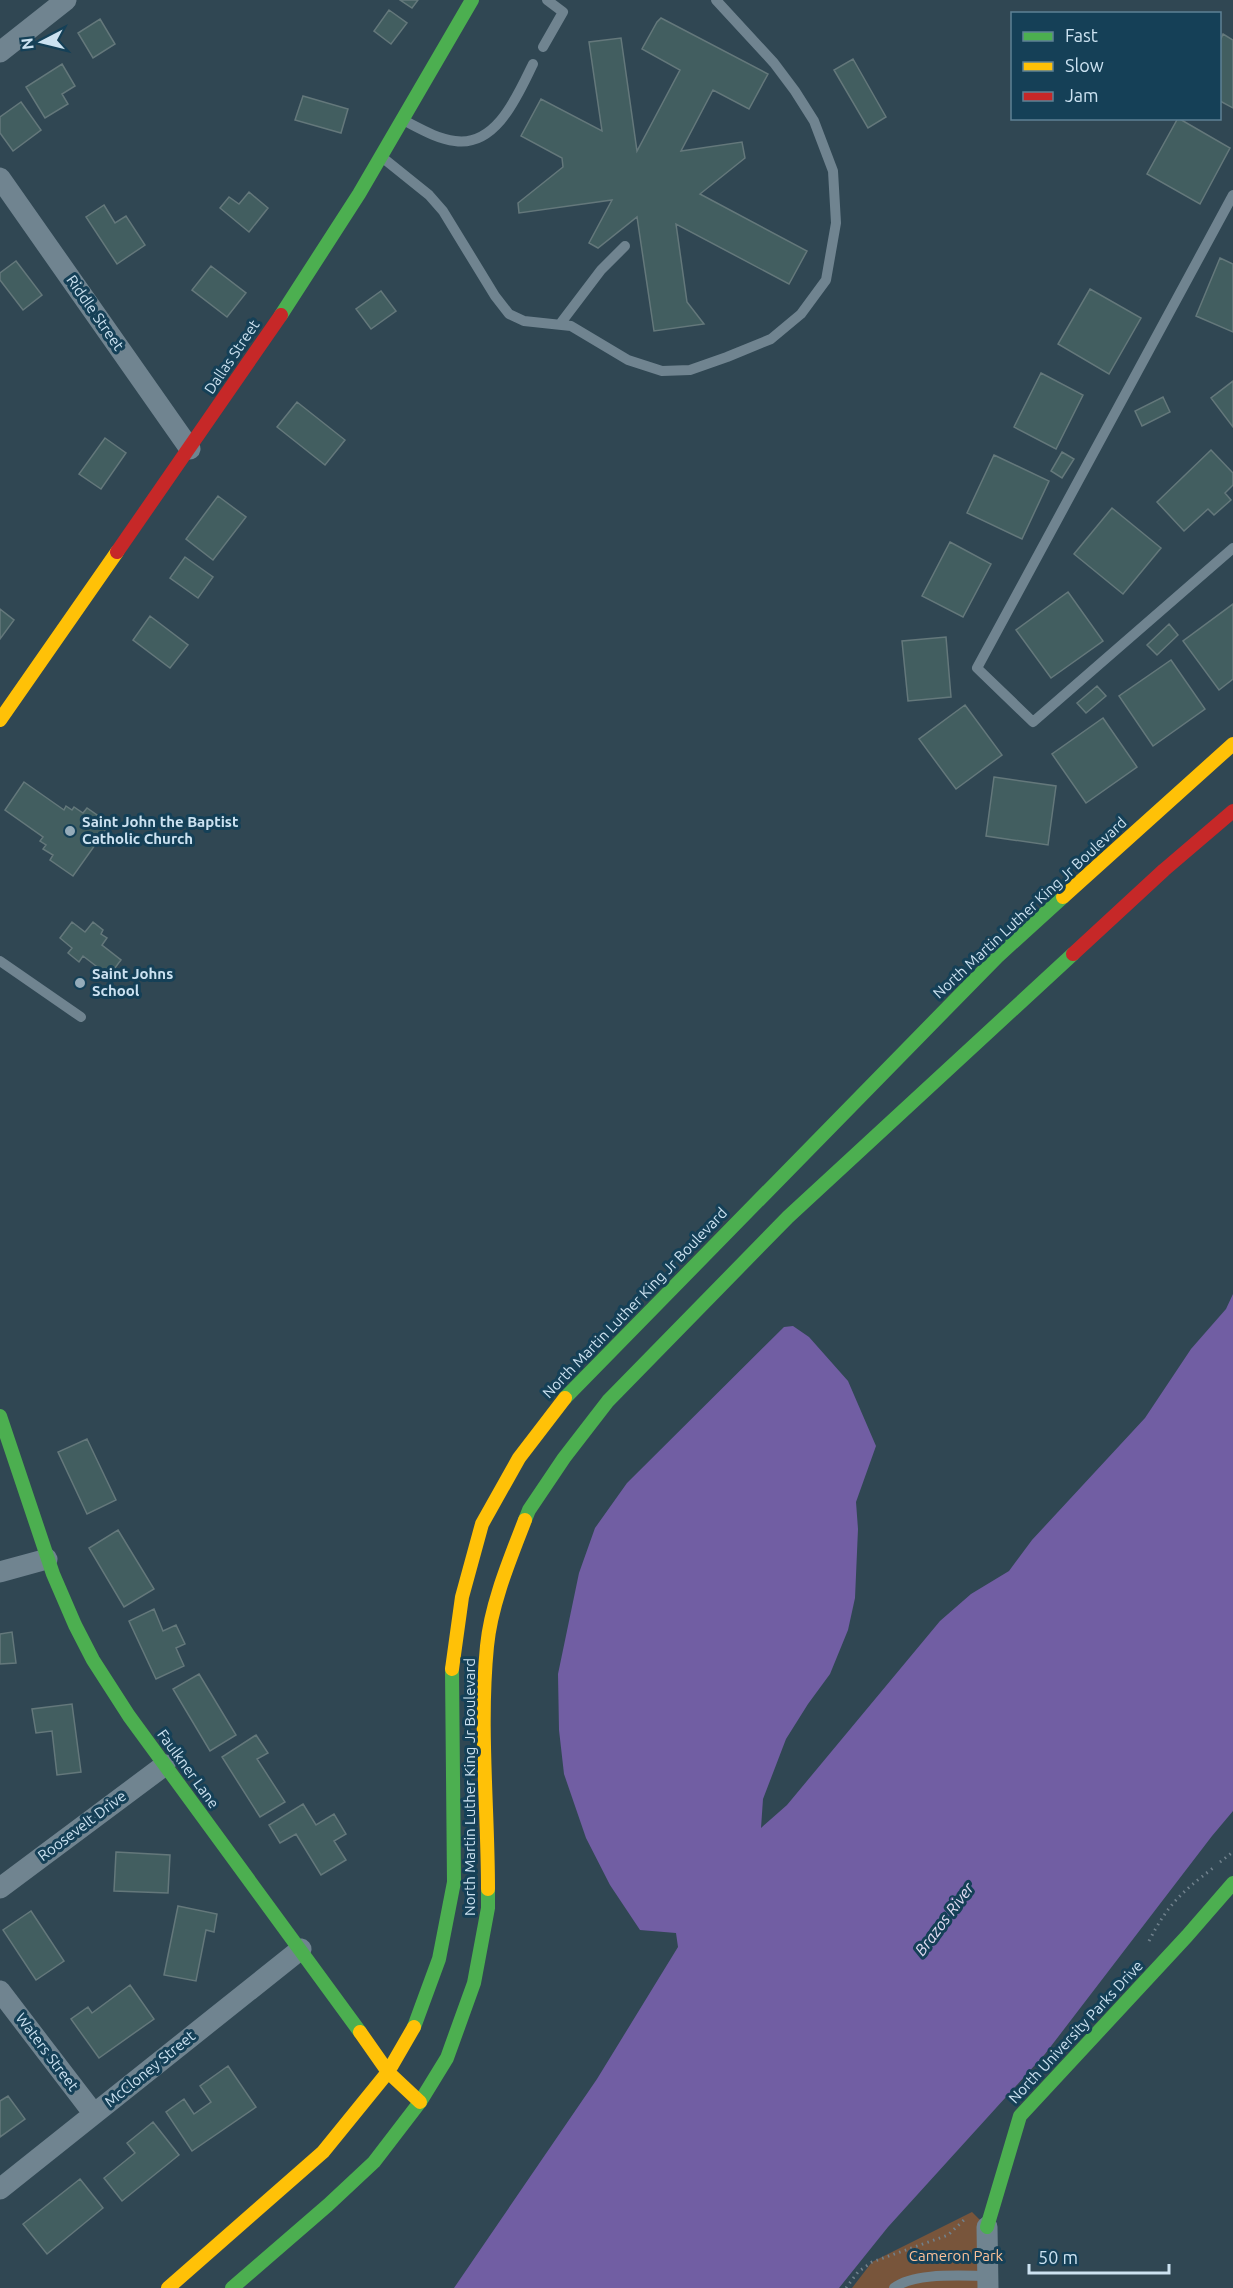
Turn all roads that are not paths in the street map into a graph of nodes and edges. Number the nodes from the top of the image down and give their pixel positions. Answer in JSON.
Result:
{"nodes":[{"id":1,"x":66,"y":0,"type":"edge"},
{"id":2,"x":472,"y":0,"type":"edge"},
{"id":3,"x":547,"y":0,"type":"edge"},
{"id":4,"x":716,"y":0,"type":"edge"},
{"id":5,"x":543,"y":47,"type":"dead end"},
{"id":6,"x":0,"y":52,"type":"edge"},
{"id":7,"x":533,"y":64,"type":"dead end"},
{"id":8,"x":402,"y":120,"type":"junction"},
{"id":9,"x":381,"y":157,"type":"junction"},
{"id":10,"x":2,"y":185,"type":"edge"},
{"id":11,"x":1233,"y":195,"type":"edge"},
{"id":12,"x":625,"y":246,"type":"dead end"},
{"id":13,"x":560,"y":324,"type":"junction"},
{"id":14,"x":190,"y":449,"type":"junction"},
{"id":15,"x":1233,"y":549,"type":"edge"},
{"id":16,"x":0,"y":720,"type":"edge"},
{"id":17,"x":1233,"y":744,"type":"edge"},
{"id":18,"x":1233,"y":811,"type":"edge"},
{"id":19,"x":0,"y":961,"type":"edge"},
{"id":20,"x":81,"y":1017,"type":"dead end"},
{"id":21,"x":0,"y":1416,"type":"edge"},
{"id":22,"x":48,"y":1559,"type":"junction"},
{"id":23,"x":0,"y":1572,"type":"edge"},
{"id":24,"x":165,"y":1765,"type":"junction"},
{"id":25,"x":1233,"y":1883,"type":"edge"},
{"id":26,"x":0,"y":1888,"type":"edge"},
{"id":27,"x":301,"y":1949,"type":"junction"},
{"id":28,"x":0,"y":1991,"type":"edge"},
{"id":29,"x":388,"y":2072,"type":"junction"},
{"id":30,"x":420,"y":2102,"type":"junction"},
{"id":31,"x":94,"y":2114,"type":"junction"},
{"id":32,"x":0,"y":2189,"type":"edge"},
{"id":33,"x":987,"y":2227,"type":"joint"},
{"id":34,"x":988,"y":2282,"type":"edge"},
{"id":35,"x":168,"y":2288,"type":"edge"},
{"id":36,"x":232,"y":2288,"type":"edge"},
{"id":37,"x":894,"y":2288,"type":"edge"}],
"edges":[{"from":1,"to":6,"type":"street"},
{"from":2,"to":8,"type":"main road","name":"Dallas Street"},
{"from":3,"to":5,"type":"lane"},
{"from":4,"to":13,"type":"lane"},
{"from":7,"to":8,"type":"lane"},
{"from":8,"to":9,"type":"main road","name":"Dallas Street"},
{"from":9,"to":13,"type":"lane"},
{"from":9,"to":14,"type":"main road","name":"Dallas Street"},
{"from":10,"to":14,"type":"street","name":"Riddle Street"},
{"from":11,"to":15,"type":"lane"},
{"from":12,"to":13,"type":"lane"},
{"from":14,"to":16,"type":"main road","name":"Dallas Street"},
{"from":17,"to":29,"type":"main road","name":"North Martin Luther King Jr Boulevard"},
{"from":18,"to":30,"type":"main road","name":"North Martin Luther King Jr Boulevard"},
{"from":19,"to":20,"type":"lane"},
{"from":21,"to":22,"type":"main road","name":"Faulkner Lane"},
{"from":22,"to":23,"type":"street"},
{"from":22,"to":24,"type":"main road","name":"Faulkner Lane"},
{"from":24,"to":26,"type":"street","name":"Roosevelt Drive"},
{"from":24,"to":27,"type":"main road","name":"Faulkner Lane"},
{"from":25,"to":33,"type":"main road","name":"North University Parks Drive"},
{"from":27,"to":29,"type":"main road","name":"Faulkner Lane"},
{"from":27,"to":31,"type":"street","name":"McCloney Street"},
{"from":28,"to":31,"type":"street","name":"Waters Street"},
{"from":29,"to":30,"type":"main road","name":"Faulkner Lane"},
{"from":29,"to":35,"type":"main road","name":"North Martin Luther King Jr Boulevard"},
{"from":30,"to":36,"type":"main road","name":"North Martin Luther King Jr Boulevard"},
{"from":31,"to":32,"type":"street","name":"McCloney Street"},
{"from":33,"to":34,"type":"street"},
{"from":34,"to":37,"type":"lane"}]}
